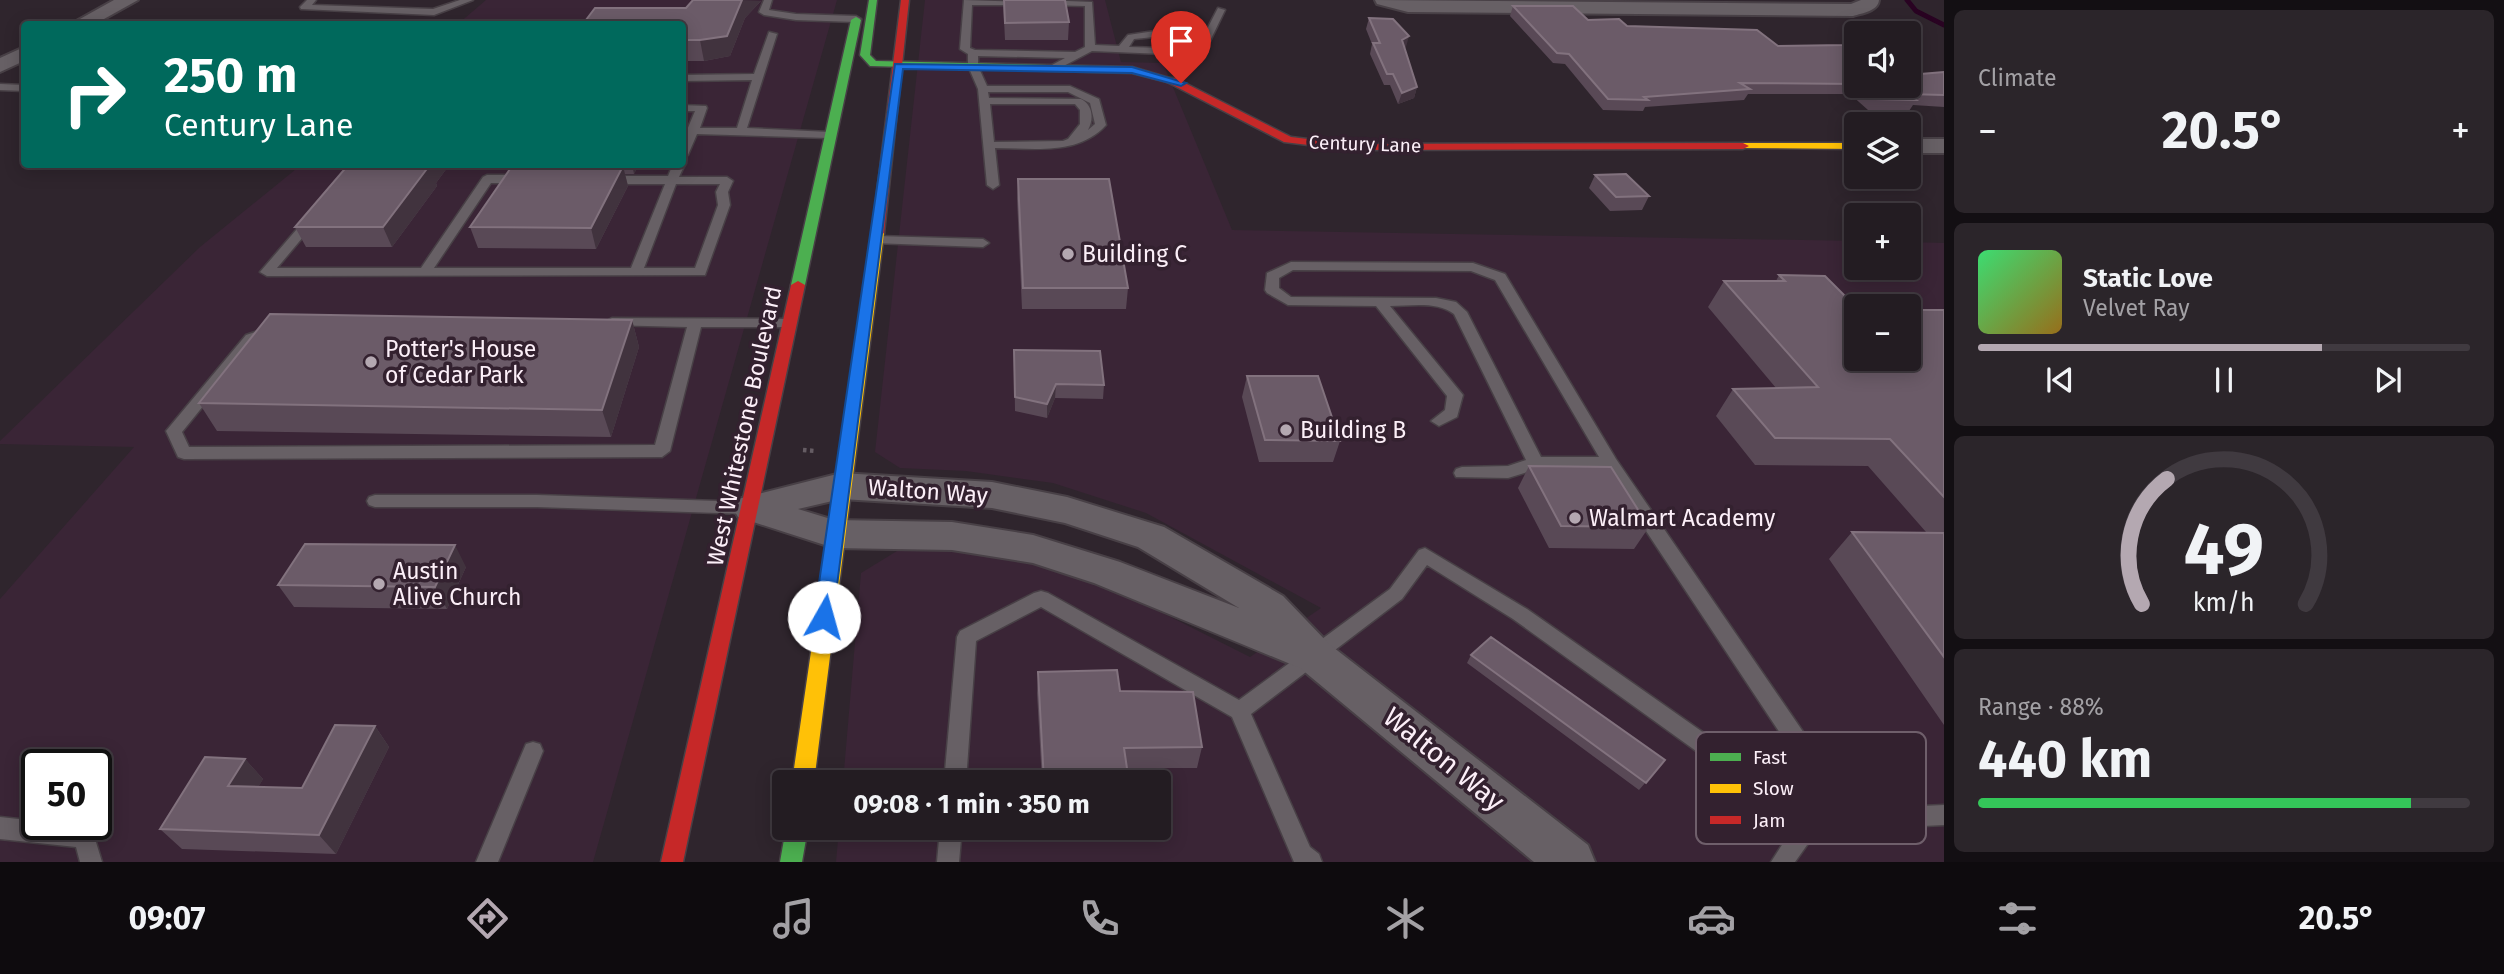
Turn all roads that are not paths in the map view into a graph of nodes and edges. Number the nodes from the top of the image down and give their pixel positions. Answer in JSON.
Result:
{"nodes":[{"id":1,"x":129,"y":0,"type":"edge"},
{"id":2,"x":312,"y":0,"type":"edge"},
{"id":3,"x":469,"y":0,"type":"edge"},
{"id":4,"x":768,"y":0,"type":"edge"},
{"id":5,"x":860,"y":0,"type":"edge"},
{"id":6,"x":873,"y":0,"type":"edge"},
{"id":7,"x":905,"y":0,"type":"edge"},
{"id":8,"x":1384,"y":0,"type":"edge"},
{"id":9,"x":1870,"y":0,"type":"edge"},
{"id":10,"x":968,"y":1,"type":"edge"},
{"id":11,"x":1090,"y":2,"type":"edge"},
{"id":12,"x":1221,"y":10,"type":"dead end"},
{"id":13,"x":856,"y":19,"type":"junction"},
{"id":14,"x":87,"y":21,"type":"edge"},
{"id":15,"x":772,"y":34,"type":"dead end"},
{"id":16,"x":1186,"y":45,"type":"junction"},
{"id":17,"x":1090,"y":48,"type":"junction"},
{"id":18,"x":1123,"y":48,"type":"junction"},
{"id":19,"x":1077,"y":55,"type":"junction"},
{"id":20,"x":21,"y":56,"type":"edge"},
{"id":21,"x":973,"y":60,"type":"junction"},
{"id":22,"x":0,"y":66,"type":"edge"},
{"id":23,"x":898,"y":66,"type":"junction"},
{"id":24,"x":1056,"y":67,"type":"junction"},
{"id":25,"x":686,"y":78,"type":"edge"},
{"id":26,"x":758,"y":78,"type":"junction"},
{"id":27,"x":0,"y":87,"type":"edge"},
{"id":28,"x":21,"y":88,"type":"edge"},
{"id":29,"x":983,"y":89,"type":"junction"},
{"id":30,"x":984,"y":102,"type":"junction"},
{"id":31,"x":686,"y":108,"type":"edge"},
{"id":32,"x":693,"y":131,"type":"junction"},
{"id":33,"x":741,"y":131,"type":"junction"},
{"id":34,"x":829,"y":135,"type":"junction"},
{"id":35,"x":846,"y":135,"type":"dead end"},
{"id":36,"x":1062,"y":144,"type":"junction"},
{"id":37,"x":990,"y":145,"type":"junction"},
{"id":38,"x":686,"y":146,"type":"edge"},
{"id":39,"x":1844,"y":146,"type":"edge"},
{"id":40,"x":1921,"y":146,"type":"edge"},
{"id":41,"x":1944,"y":146,"type":"edge"},
{"id":42,"x":494,"y":168,"type":"edge"},
{"id":43,"x":676,"y":168,"type":"edge"},
{"id":44,"x":487,"y":179,"type":"junction"},
{"id":45,"x":540,"y":180,"type":"edge"},
{"id":46,"x":593,"y":180,"type":"edge"},
{"id":47,"x":672,"y":180,"type":"junction"},
{"id":48,"x":993,"y":184,"type":"dead end"},
{"id":49,"x":326,"y":204,"type":"edge"},
{"id":50,"x":865,"y":208,"type":"dead end"},
{"id":51,"x":877,"y":240,"type":"junction"},
{"id":52,"x":983,"y":243,"type":"dead end"},
{"id":53,"x":425,"y":272,"type":"junction"},
{"id":54,"x":636,"y":272,"type":"junction"},
{"id":55,"x":1380,"y":302,"type":"junction"},
{"id":56,"x":600,"y":321,"type":"edge"},
{"id":57,"x":695,"y":322,"type":"junction"},
{"id":58,"x":788,"y":323,"type":"junction"},
{"id":59,"x":287,"y":324,"type":"edge"},
{"id":60,"x":1440,"y":421,"type":"dead end"},
{"id":61,"x":1536,"y":463,"type":"junction"},
{"id":62,"x":1610,"y":463,"type":"junction"},
{"id":63,"x":1462,"y":472,"type":"dead end"},
{"id":64,"x":841,"y":486,"type":"junction"},
{"id":65,"x":375,"y":501,"type":"dead end"},
{"id":66,"x":751,"y":508,"type":"junction"},
{"id":67,"x":834,"y":534,"type":"junction"},
{"id":68,"x":1315,"y":656,"type":"junction"},
{"id":69,"x":1240,"y":711,"type":"junction"},
{"id":70,"x":1791,"y":732,"type":"edge"},
{"id":71,"x":1696,"y":739,"type":"edge"},
{"id":72,"x":533,"y":751,"type":"dead end"},
{"id":73,"x":804,"y":770,"type":"edge"},
{"id":74,"x":955,"y":770,"type":"edge"},
{"id":75,"x":1944,"y":815,"type":"edge"},
{"id":76,"x":1926,"y":816,"type":"edge"},
{"id":77,"x":0,"y":828,"type":"edge"},
{"id":78,"x":795,"y":840,"type":"edge"},
{"id":79,"x":950,"y":840,"type":"edge"},
{"id":80,"x":1795,"y":844,"type":"edge"},
{"id":81,"x":91,"y":862,"type":"edge"},
{"id":82,"x":487,"y":862,"type":"edge"},
{"id":83,"x":672,"y":862,"type":"edge"},
{"id":84,"x":792,"y":862,"type":"edge"},
{"id":85,"x":948,"y":862,"type":"edge"},
{"id":86,"x":1311,"y":862,"type":"edge"},
{"id":87,"x":1571,"y":862,"type":"edge"},
{"id":88,"x":1782,"y":862,"type":"edge"}],
"edges":[{"from":1,"to":14,"type":"street"},
{"from":2,"to":3,"type":"lane"},
{"from":4,"to":13,"type":"lane"},
{"from":5,"to":13,"type":"main road","name":"West Whitestone Boulevard"},
{"from":6,"to":23,"type":"main road","name":"Century Lane"},
{"from":7,"to":23,"type":"main road"},
{"from":8,"to":9,"type":"street"},
{"from":10,"to":11,"type":"lane"},
{"from":10,"to":21,"type":"lane"},
{"from":11,"to":17,"type":"lane"},
{"from":12,"to":16,"type":"lane"},
{"from":13,"to":34,"type":"main road","name":"West Whitestone Boulevard"},
{"from":15,"to":26,"type":"lane"},
{"from":16,"to":18,"type":"lane"},
{"from":16,"to":18,"type":"lane"},
{"from":17,"to":18,"type":"lane"},
{"from":17,"to":19,"type":"lane"},
{"from":19,"to":21,"type":"lane"},
{"from":19,"to":24,"type":"lane"},
{"from":20,"to":22,"type":"street"},
{"from":21,"to":23,"type":"main road","name":"Century Lane"},
{"from":21,"to":24,"type":"main road","name":"Century Lane"},
{"from":21,"to":29,"type":"lane"},
{"from":23,"to":51,"type":"main road"},
{"from":24,"to":39,"type":"main road","name":"Century Lane"},
{"from":25,"to":26,"type":"lane"},
{"from":26,"to":33,"type":"lane"},
{"from":27,"to":28,"type":"lane"},
{"from":29,"to":30,"type":"lane"},
{"from":29,"to":36,"type":"lane"},
{"from":30,"to":36,"type":"lane"},
{"from":30,"to":37,"type":"lane"},
{"from":31,"to":32,"type":"lane"},
{"from":32,"to":33,"type":"lane"},
{"from":32,"to":38,"type":"lane"},
{"from":33,"to":34,"type":"lane"},
{"from":34,"to":35,"type":"main road"},
{"from":34,"to":58,"type":"main road","name":"West Whitestone Boulevard"},
{"from":36,"to":37,"type":"lane"},
{"from":37,"to":48,"type":"lane"},
{"from":40,"to":41,"type":"street"},
{"from":42,"to":44,"type":"lane"},
{"from":43,"to":47,"type":"lane"},
{"from":44,"to":45,"type":"lane"},
{"from":44,"to":53,"type":"lane"},
{"from":46,"to":47,"type":"lane"},
{"from":47,"to":54,"type":"lane"},
{"from":47,"to":54,"type":"lane"},
{"from":49,"to":53,"type":"lane"},
{"from":50,"to":51,"type":"main road"},
{"from":51,"to":52,"type":"lane"},
{"from":51,"to":64,"type":"main road"},
{"from":53,"to":54,"type":"lane"},
{"from":55,"to":60,"type":"lane"},
{"from":55,"to":61,"type":"lane"},
{"from":55,"to":62,"type":"lane"},
{"from":56,"to":57,"type":"lane"},
{"from":57,"to":58,"type":"lane"},
{"from":57,"to":59,"type":"lane"},
{"from":58,"to":66,"type":"main road","name":"West Whitestone Boulevard"},
{"from":61,"to":62,"type":"lane"},
{"from":61,"to":63,"type":"lane"},
{"from":62,"to":70,"type":"lane"},
{"from":64,"to":66,"type":"street","name":"Walton Way"},
{"from":64,"to":67,"type":"main road"},
{"from":64,"to":68,"type":"street","name":"Walton Way"},
{"from":65,"to":66,"type":"lane"},
{"from":66,"to":67,"type":"street","name":"Walton Way"},
{"from":66,"to":83,"type":"main road","name":"West Whitestone Boulevard"},
{"from":67,"to":68,"type":"street","name":"Walton Way"},
{"from":67,"to":73,"type":"main road"},
{"from":68,"to":69,"type":"lane"},
{"from":68,"to":71,"type":"lane"},
{"from":68,"to":87,"type":"street","name":"Walton Way"},
{"from":69,"to":74,"type":"lane"},
{"from":69,"to":86,"type":"lane"},
{"from":72,"to":82,"type":"lane"},
{"from":75,"to":76,"type":"lane"},
{"from":77,"to":81,"type":"lane"},
{"from":78,"to":84,"type":"main road"},
{"from":79,"to":85,"type":"lane"},
{"from":80,"to":88,"type":"lane"}]}
